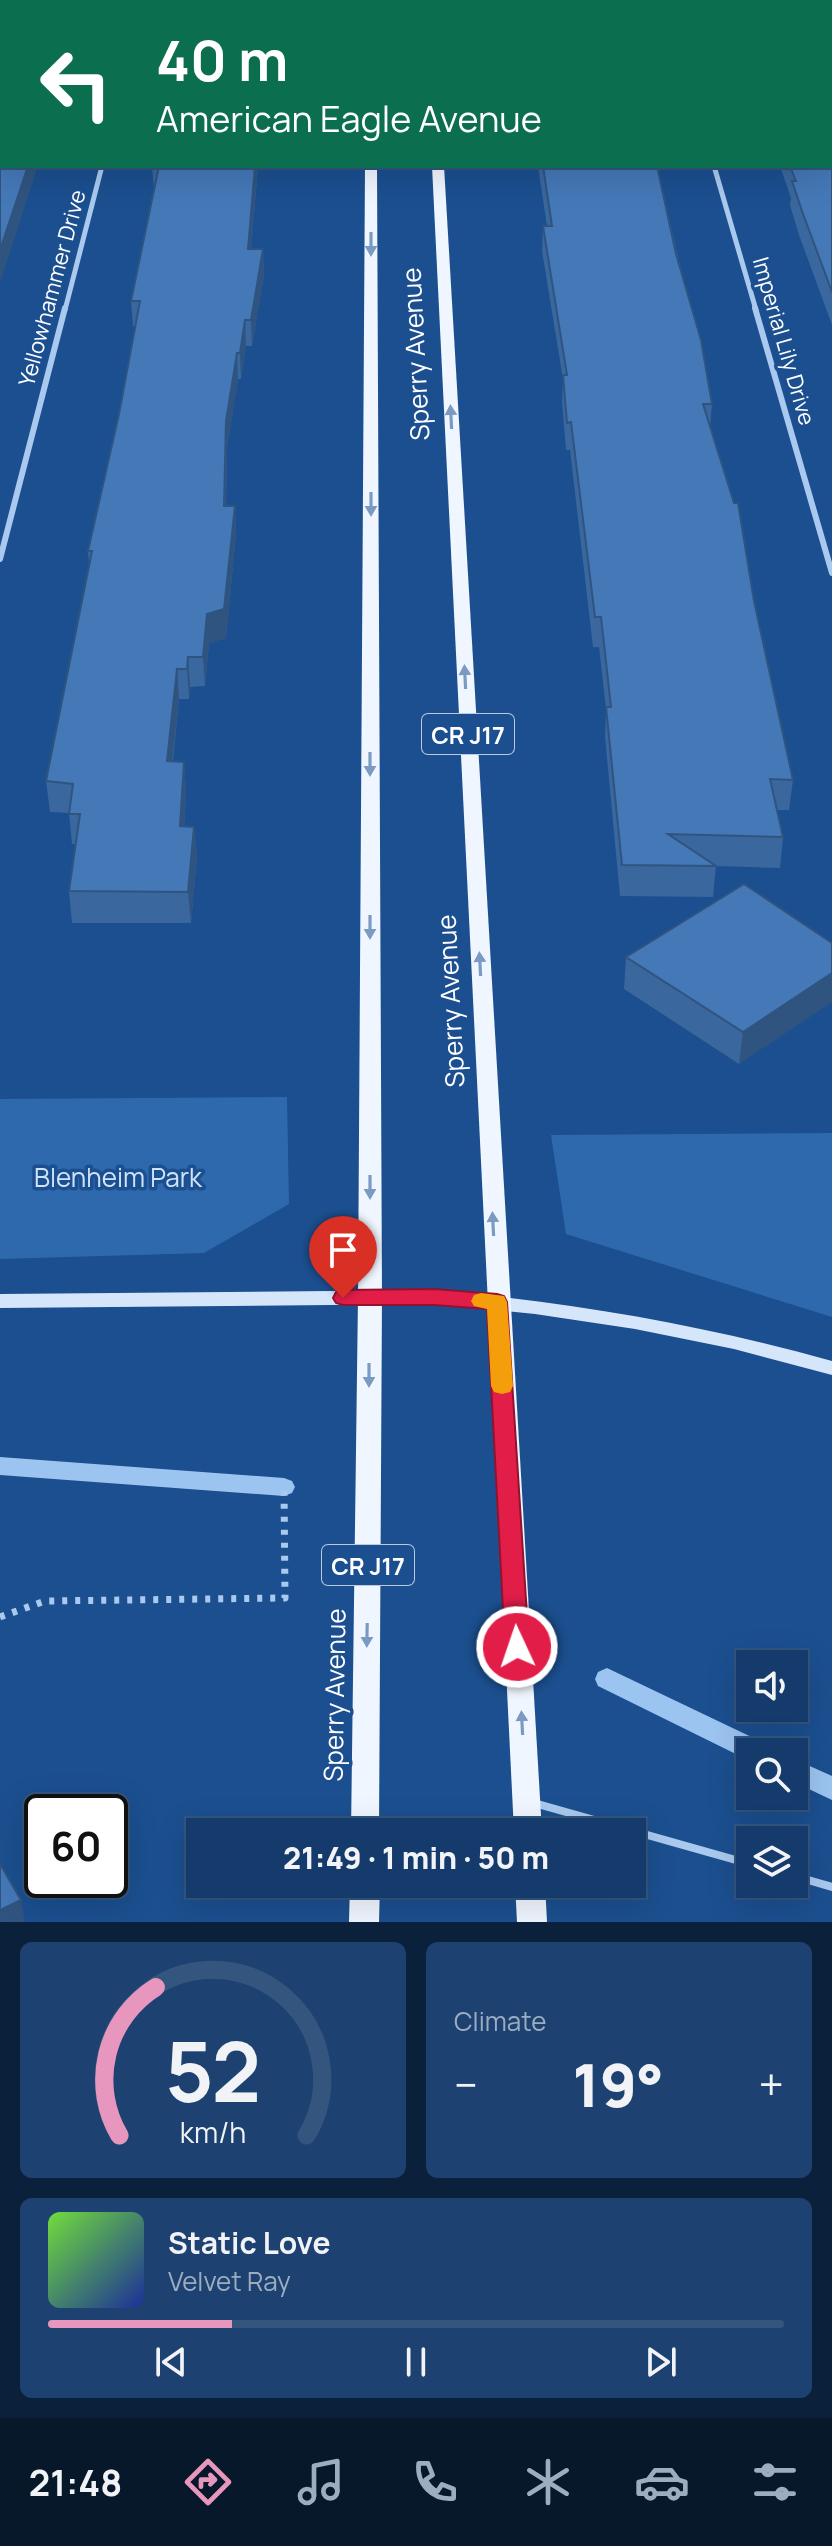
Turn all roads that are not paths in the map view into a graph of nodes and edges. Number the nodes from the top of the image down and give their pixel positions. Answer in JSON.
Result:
{"nodes":[{"id":1,"x":101,"y":168,"type":"edge"},
{"id":2,"x":371,"y":168,"type":"edge"},
{"id":3,"x":438,"y":168,"type":"edge"},
{"id":4,"x":715,"y":168,"type":"edge"},
{"id":5,"x":0,"y":559,"type":"edge"},
{"id":6,"x":832,"y":573,"type":"edge"},
{"id":7,"x":370,"y":1297,"type":"junction"},
{"id":8,"x":0,"y":1301,"type":"edge"},
{"id":9,"x":497,"y":1302,"type":"junction"},
{"id":10,"x":832,"y":1368,"type":"edge"},
{"id":11,"x":526,"y":1801,"type":"junction"},
{"id":12,"x":365,"y":1818,"type":"edge"},
{"id":13,"x":527,"y":1818,"type":"edge"},
{"id":14,"x":736,"y":1860,"type":"edge"},
{"id":15,"x":808,"y":1880,"type":"edge"},
{"id":16,"x":832,"y":1887,"type":"edge"},
{"id":17,"x":365,"y":1898,"type":"edge"},
{"id":18,"x":531,"y":1898,"type":"edge"},
{"id":19,"x":364,"y":1922,"type":"edge"},
{"id":20,"x":532,"y":1922,"type":"edge"}],
"edges":[{"from":1,"to":5,"type":"street","name":"Yellowhammer Drive"},
{"from":2,"to":7,"type":"main road","name":"Sperry Avenue","number":"CR J17","one_way":true},
{"from":9,"to":3,"type":"main road","name":"Sperry Avenue","number":"CR J17","one_way":true},
{"from":4,"to":6,"type":"street","name":"Imperial Lily Drive"},
{"from":7,"to":8,"type":"street"},
{"from":7,"to":9,"type":"street"},
{"from":7,"to":12,"type":"main road","name":"Sperry Avenue","number":"CR J17","one_way":true},
{"from":9,"to":10,"type":"street"},
{"from":11,"to":9,"type":"main road","name":"Sperry Avenue","number":"CR J17","one_way":true},
{"from":11,"to":13,"type":"main road","name":"Sperry Avenue","number":"CR J17"},
{"from":11,"to":14,"type":"lane"},
{"from":15,"to":16,"type":"lane"},
{"from":17,"to":19,"type":"main road"},
{"from":18,"to":20,"type":"main road"}]}
